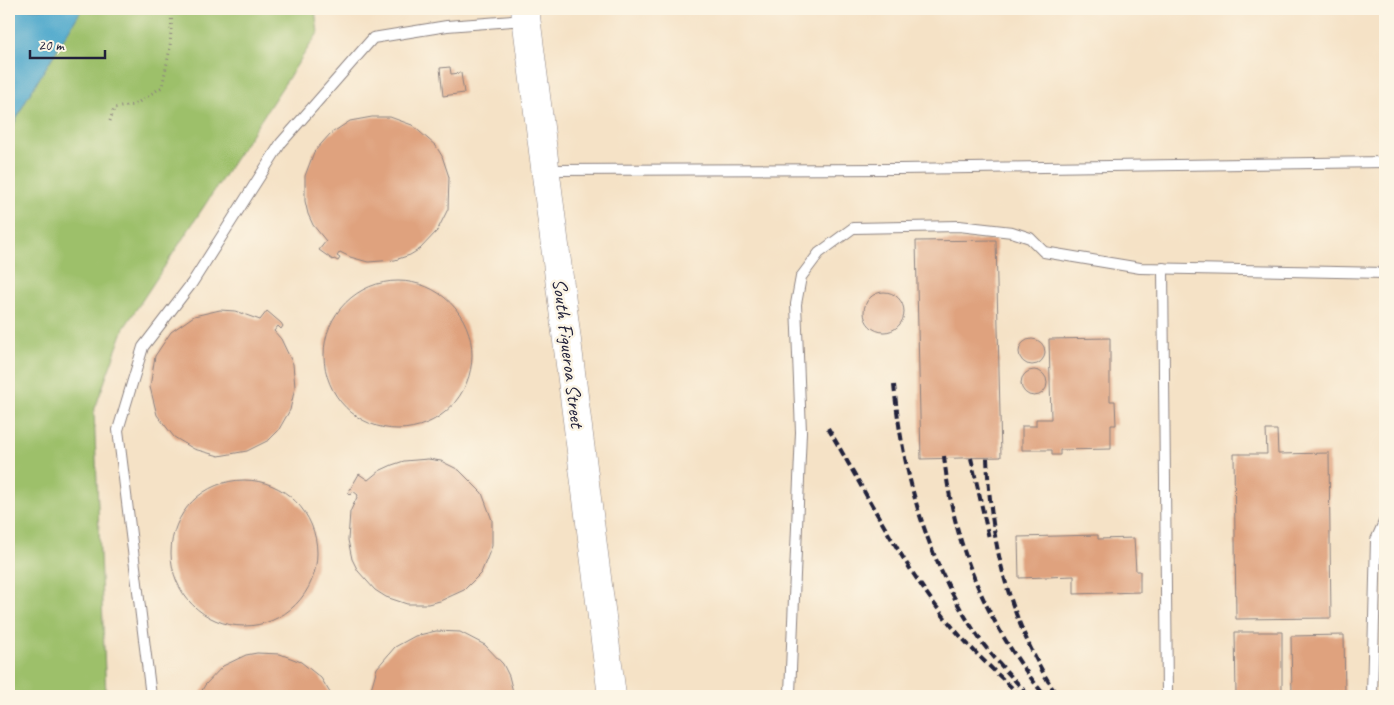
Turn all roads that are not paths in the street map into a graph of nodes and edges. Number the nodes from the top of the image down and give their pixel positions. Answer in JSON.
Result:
{"nodes":[{"id":1,"x":526,"y":14,"type":"edge"},
{"id":2,"x":1385,"y":162,"type":"edge"},
{"id":3,"x":546,"y":170,"type":"junction"},
{"id":4,"x":1164,"y":268,"type":"junction"},
{"id":5,"x":1385,"y":273,"type":"edge"},
{"id":6,"x":1385,"y":520,"type":"edge"},
{"id":7,"x":790,"y":693,"type":"dead end"},
{"id":8,"x":150,"y":696,"type":"edge"},
{"id":9,"x":612,"y":696,"type":"edge"},
{"id":10,"x":1167,"y":696,"type":"edge"},
{"id":11,"x":1372,"y":696,"type":"edge"}],
"edges":[{"from":1,"to":3,"type":"main road","name":"South Figueroa Street"},
{"from":1,"to":8,"type":"lane"},
{"from":2,"to":3,"type":"lane"},
{"from":3,"to":9,"type":"main road","name":"South Figueroa Street"},
{"from":4,"to":5,"type":"lane"},
{"from":4,"to":7,"type":"lane"},
{"from":4,"to":10,"type":"lane"},
{"from":6,"to":11,"type":"lane"}]}
